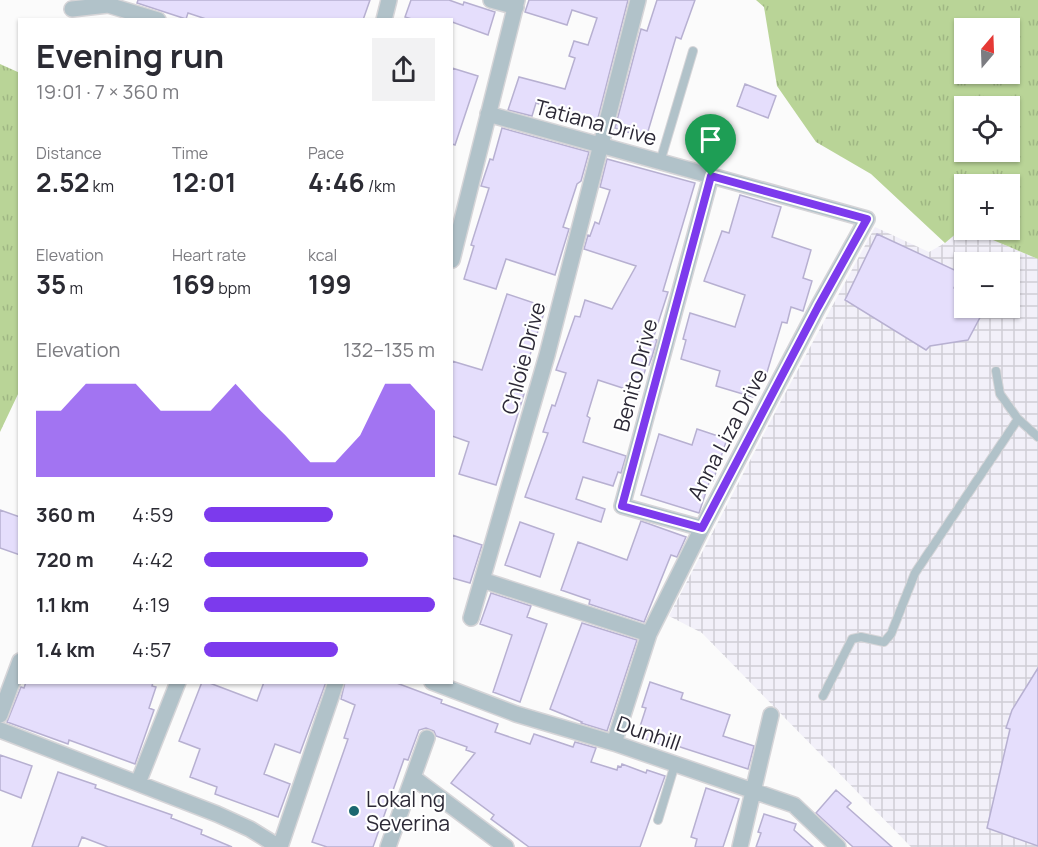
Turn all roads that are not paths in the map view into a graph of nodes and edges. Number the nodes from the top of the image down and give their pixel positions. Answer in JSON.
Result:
{"nodes":[{"id":1,"x":389,"y":0,"type":"edge"},
{"id":2,"x":491,"y":0,"type":"edge"},
{"id":3,"x":638,"y":0,"type":"edge"},
{"id":4,"x":517,"y":3,"type":"edge"},
{"id":5,"x":72,"y":10,"type":"edge"},
{"id":6,"x":151,"y":18,"type":"edge"},
{"id":7,"x":384,"y":18,"type":"edge"},
{"id":8,"x":693,"y":51,"type":"dead end"},
{"id":9,"x":488,"y":114,"type":"junction"},
{"id":10,"x":601,"y":146,"type":"junction"},
{"id":11,"x":660,"y":162,"type":"junction"},
{"id":12,"x":711,"y":176,"type":"junction"},
{"id":13,"x":867,"y":219,"type":"joint"},
{"id":14,"x":453,"y":256,"type":"edge"},
{"id":15,"x":996,"y":371,"type":"dead end"},
{"id":16,"x":1018,"y":419,"type":"junction"},
{"id":17,"x":1038,"y":437,"type":"edge"},
{"id":18,"x":702,"y":528,"type":"junction"},
{"id":19,"x":482,"y":580,"type":"junction"},
{"id":20,"x":471,"y":618,"type":"dead end"},
{"id":21,"x":649,"y":634,"type":"junction"},
{"id":22,"x":18,"y":666,"type":"edge"},
{"id":23,"x":177,"y":684,"type":"edge"},
{"id":24,"x":335,"y":684,"type":"edge"},
{"id":25,"x":437,"y":684,"type":"edge"},
{"id":26,"x":823,"y":696,"type":"dead end"},
{"id":27,"x":0,"y":715,"type":"edge"},
{"id":28,"x":771,"y":715,"type":"dead end"},
{"id":29,"x":0,"y":730,"type":"edge"},
{"id":30,"x":427,"y":738,"type":"dead end"},
{"id":31,"x":614,"y":743,"type":"junction"},
{"id":32,"x":675,"y":764,"type":"junction"},
{"id":33,"x":414,"y":778,"type":"junction"},
{"id":34,"x":138,"y":783,"type":"junction"},
{"id":35,"x":753,"y":791,"type":"junction"},
{"id":36,"x":658,"y":820,"type":"dead end"},
{"id":37,"x":280,"y":847,"type":"edge"},
{"id":38,"x":388,"y":847,"type":"edge"},
{"id":39,"x":506,"y":847,"type":"edge"},
{"id":40,"x":740,"y":847,"type":"edge"},
{"id":41,"x":838,"y":847,"type":"edge"}],
"edges":[{"from":1,"to":7,"type":"street"},
{"from":2,"to":4,"type":"street"},
{"from":3,"to":10,"type":"street","name":"Chloie Drive"},
{"from":4,"to":9,"type":"street"},
{"from":5,"to":6,"type":"street"},
{"from":8,"to":11,"type":"lane"},
{"from":9,"to":10,"type":"street","name":"Tatiana Drive"},
{"from":9,"to":14,"type":"street"},
{"from":10,"to":11,"type":"street","name":"Tatiana Drive"},
{"from":10,"to":19,"type":"street","name":"Chloie Drive"},
{"from":11,"to":12,"type":"street","name":"Tatiana Drive"},
{"from":12,"to":13,"type":"street","name":"Tatiana Drive"},
{"from":12,"to":18,"type":"street","name":"Benito Drive"},
{"from":13,"to":18,"type":"street","name":"Anna Liza Drive"},
{"from":15,"to":16,"type":"lane"},
{"from":16,"to":17,"type":"lane"},
{"from":16,"to":26,"type":"lane"},
{"from":18,"to":21,"type":"street","name":"Anna Liza Drive"},
{"from":19,"to":20,"type":"street","name":"Chloie Drive"},
{"from":19,"to":21,"type":"street"},
{"from":21,"to":31,"type":"street","name":"Anna Liza Drive"},
{"from":22,"to":27,"type":"street"},
{"from":23,"to":34,"type":"street"},
{"from":24,"to":37,"type":"street"},
{"from":25,"to":31,"type":"street","name":"Dunhill"},
{"from":28,"to":35,"type":"street"},
{"from":29,"to":34,"type":"street"},
{"from":30,"to":33,"type":"street"},
{"from":31,"to":32,"type":"street","name":"Dunhill"},
{"from":32,"to":35,"type":"street","name":"Dunhill"},
{"from":32,"to":36,"type":"lane"},
{"from":33,"to":38,"type":"street"},
{"from":33,"to":39,"type":"street"},
{"from":34,"to":37,"type":"street"},
{"from":35,"to":40,"type":"street"},
{"from":35,"to":41,"type":"street","name":"Dunhill"}]}
